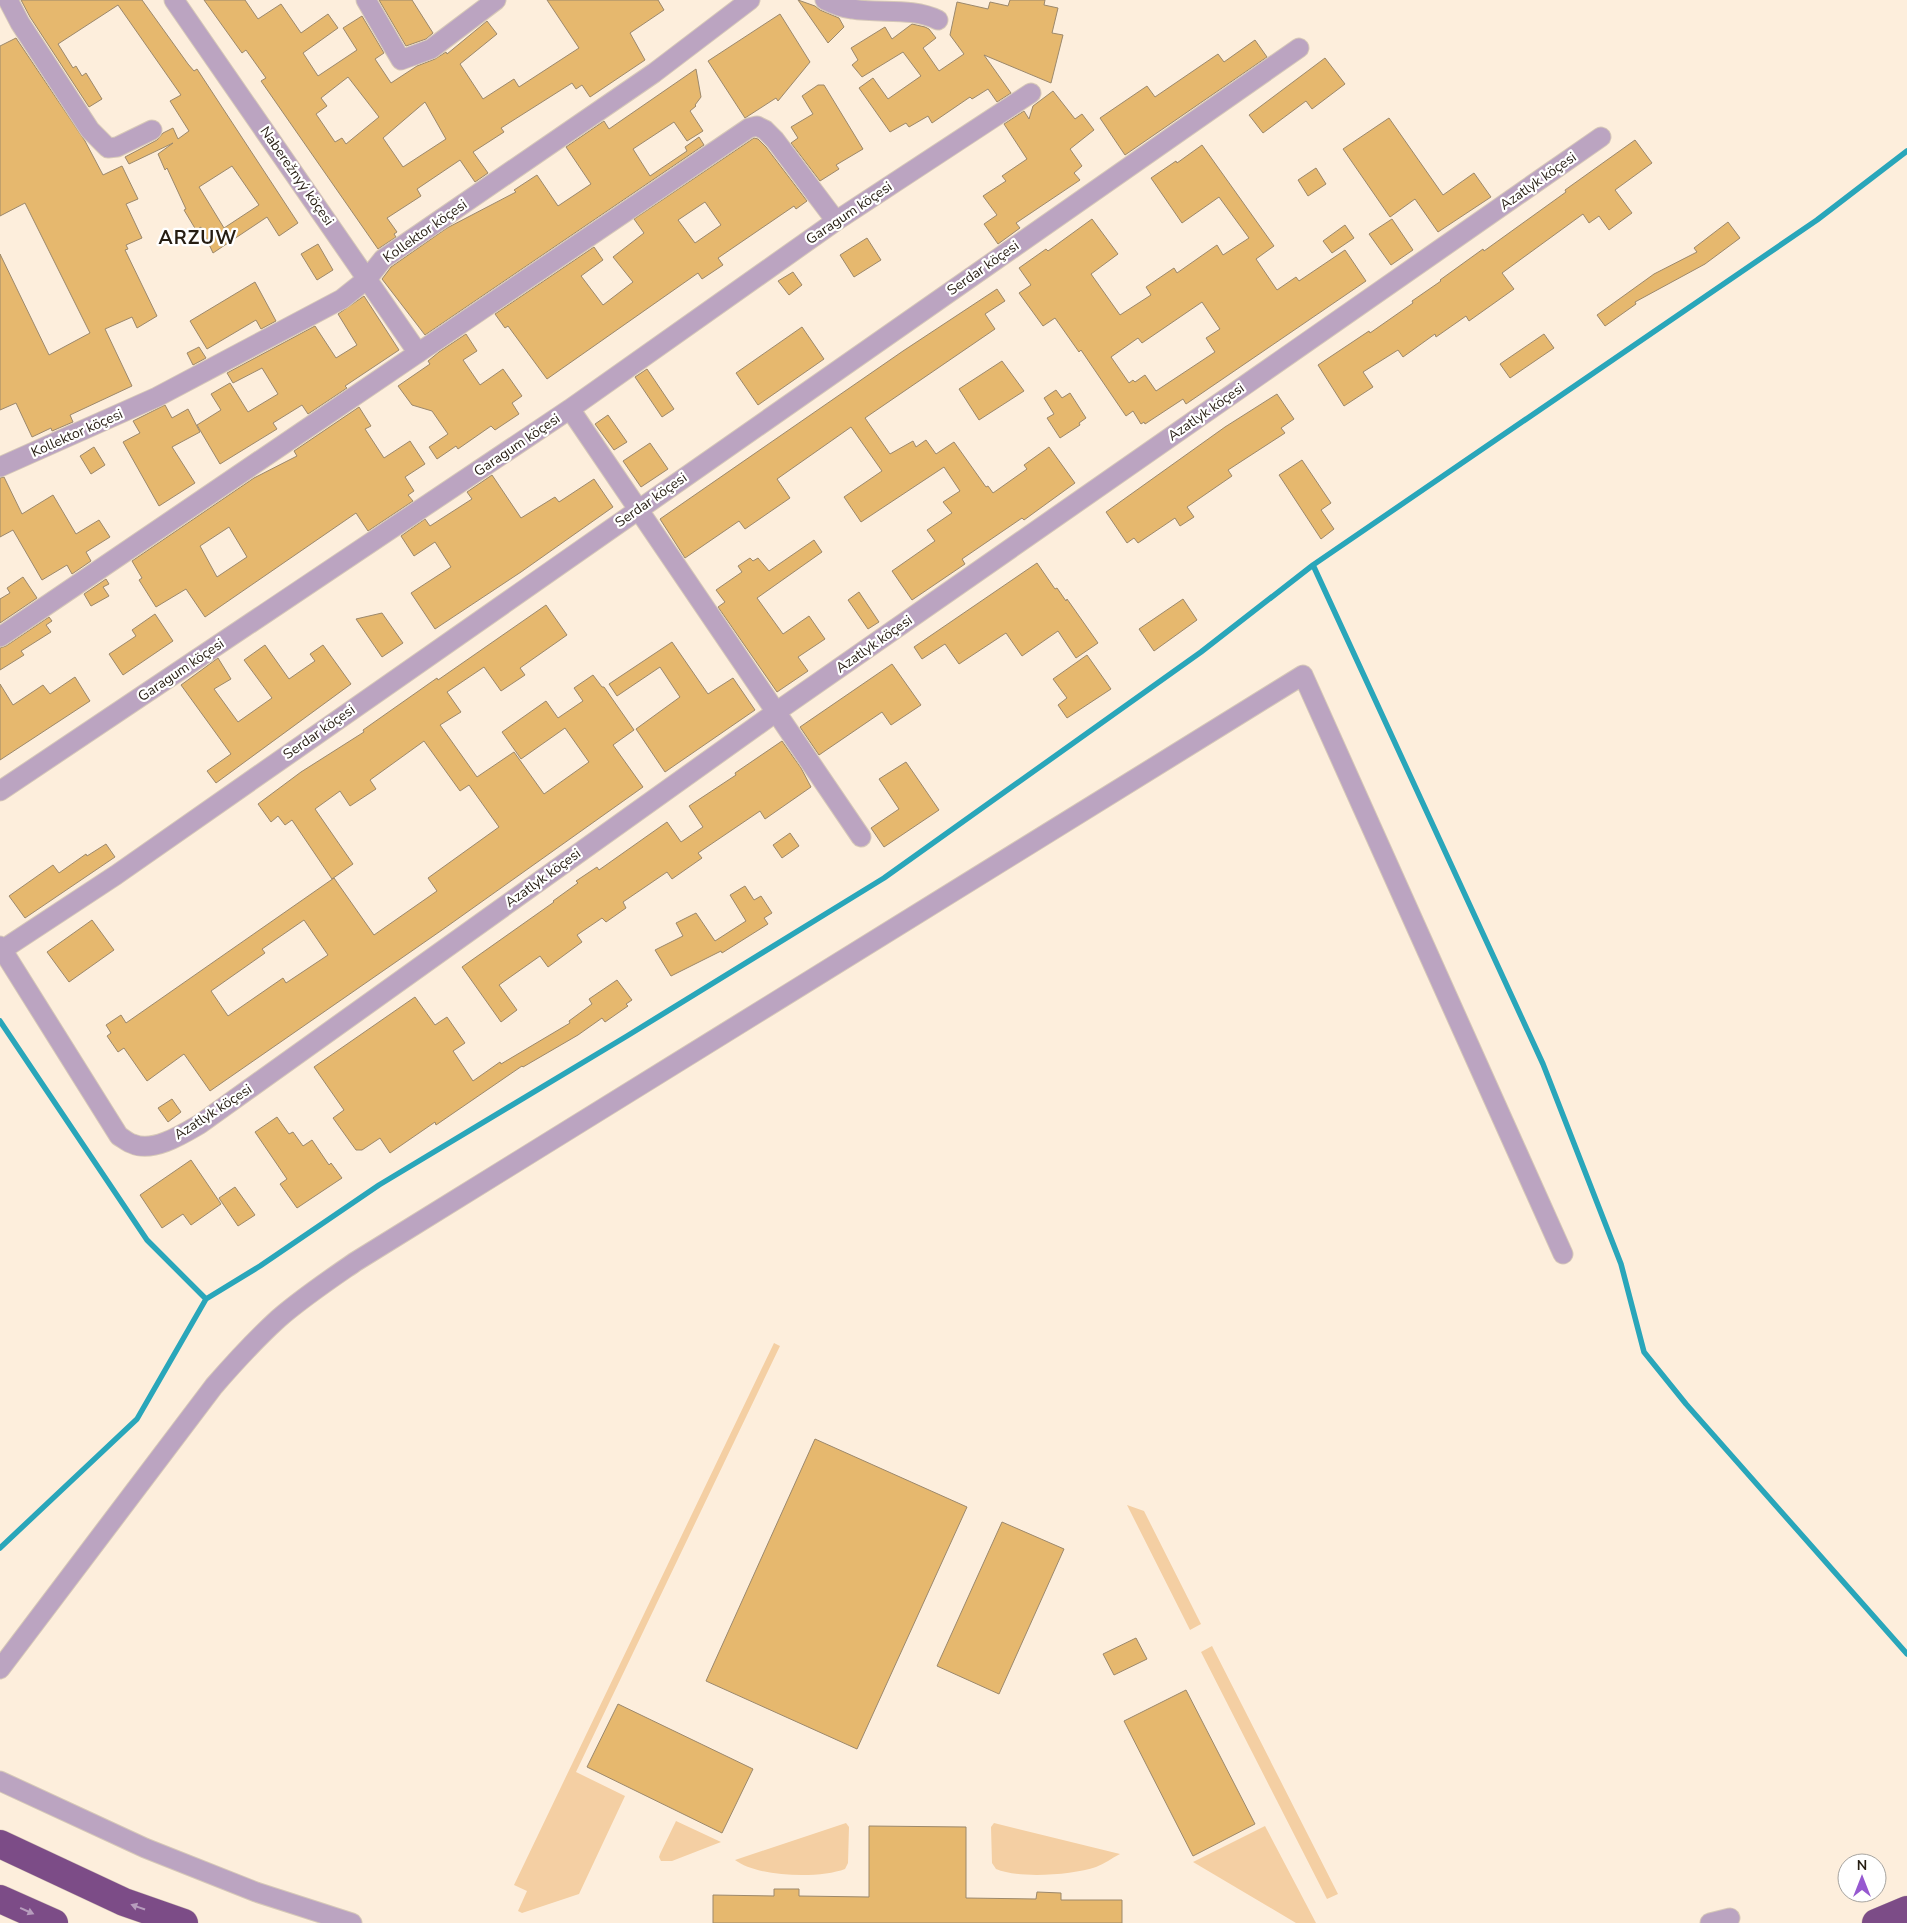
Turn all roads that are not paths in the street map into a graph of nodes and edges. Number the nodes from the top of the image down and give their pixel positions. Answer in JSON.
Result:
{"nodes":[{"id":1,"x":8,"y":0,"type":"edge"},
{"id":2,"x":174,"y":0,"type":"edge"},
{"id":3,"x":366,"y":0,"type":"edge"},
{"id":4,"x":496,"y":0,"type":"edge"},
{"id":5,"x":750,"y":0,"type":"edge"},
{"id":6,"x":825,"y":0,"type":"edge"},
{"id":7,"x":938,"y":20,"type":"dead end"},
{"id":8,"x":1299,"y":48,"type":"dead end"},
{"id":9,"x":1031,"y":93,"type":"dead end"},
{"id":10,"x":152,"y":130,"type":"dead end"},
{"id":11,"x":1601,"y":137,"type":"dead end"},
{"id":12,"x":836,"y":221,"type":"junction"},
{"id":13,"x":368,"y":279,"type":"junction"},
{"id":14,"x":418,"y":353,"type":"junction"},
{"id":15,"x":570,"y":409,"type":"junction"},
{"id":16,"x":0,"y":467,"type":"edge"},
{"id":17,"x":637,"y":509,"type":"junction"},
{"id":18,"x":0,"y":637,"type":"edge"},
{"id":19,"x":776,"y":712,"type":"junction"},
{"id":20,"x":0,"y":791,"type":"edge"},
{"id":21,"x":861,"y":837,"type":"dead end"},
{"id":22,"x":1,"y":948,"type":"edge"},
{"id":23,"x":1563,"y":1254,"type":"dead end"},
{"id":24,"x":0,"y":1669,"type":"edge"},
{"id":25,"x":0,"y":1781,"type":"edge"},
{"id":26,"x":0,"y":1844,"type":"edge"},
{"id":27,"x":0,"y":1899,"type":"edge"},
{"id":28,"x":1907,"y":1910,"type":"edge"},
{"id":29,"x":1730,"y":1918,"type":"dead end"},
{"id":30,"x":54,"y":1923,"type":"edge"},
{"id":31,"x":184,"y":1923,"type":"edge"},
{"id":32,"x":352,"y":1923,"type":"edge"},
{"id":33,"x":1710,"y":1923,"type":"edge"},
{"id":34,"x":1876,"y":1923,"type":"edge"}],
"edges":[{"from":1,"to":10,"type":"street"},
{"from":2,"to":13,"type":"street","name":"Naberežnyý köçesi"},
{"from":3,"to":4,"type":"street"},
{"from":5,"to":13,"type":"street","name":"Kollektor köçesi"},
{"from":6,"to":7,"type":"street"},
{"from":8,"to":17,"type":"street","name":"Serdar köçesi"},
{"from":9,"to":12,"type":"street","name":"Garagum köçesi"},
{"from":11,"to":19,"type":"street","name":"Azatlyk köçesi"},
{"from":12,"to":14,"type":"street"},
{"from":12,"to":15,"type":"street","name":"Garagum köçesi"},
{"from":13,"to":14,"type":"street","name":"Naberežnyý köçesi"},
{"from":13,"to":16,"type":"street","name":"Kollektor köçesi"},
{"from":14,"to":18,"type":"street"},
{"from":15,"to":17,"type":"street"},
{"from":15,"to":20,"type":"street","name":"Garagum köçesi"},
{"from":17,"to":19,"type":"street"},
{"from":17,"to":22,"type":"street","name":"Serdar köçesi"},
{"from":19,"to":21,"type":"street"},
{"from":19,"to":22,"type":"street","name":"Azatlyk köçesi"},
{"from":23,"to":24,"type":"street"},
{"from":25,"to":32,"type":"street"},
{"from":31,"to":26,"type":"highway","one_way":true},
{"from":27,"to":30,"type":"highway","one_way":true},
{"from":28,"to":34,"type":"highway"},
{"from":29,"to":33,"type":"street"}]}
